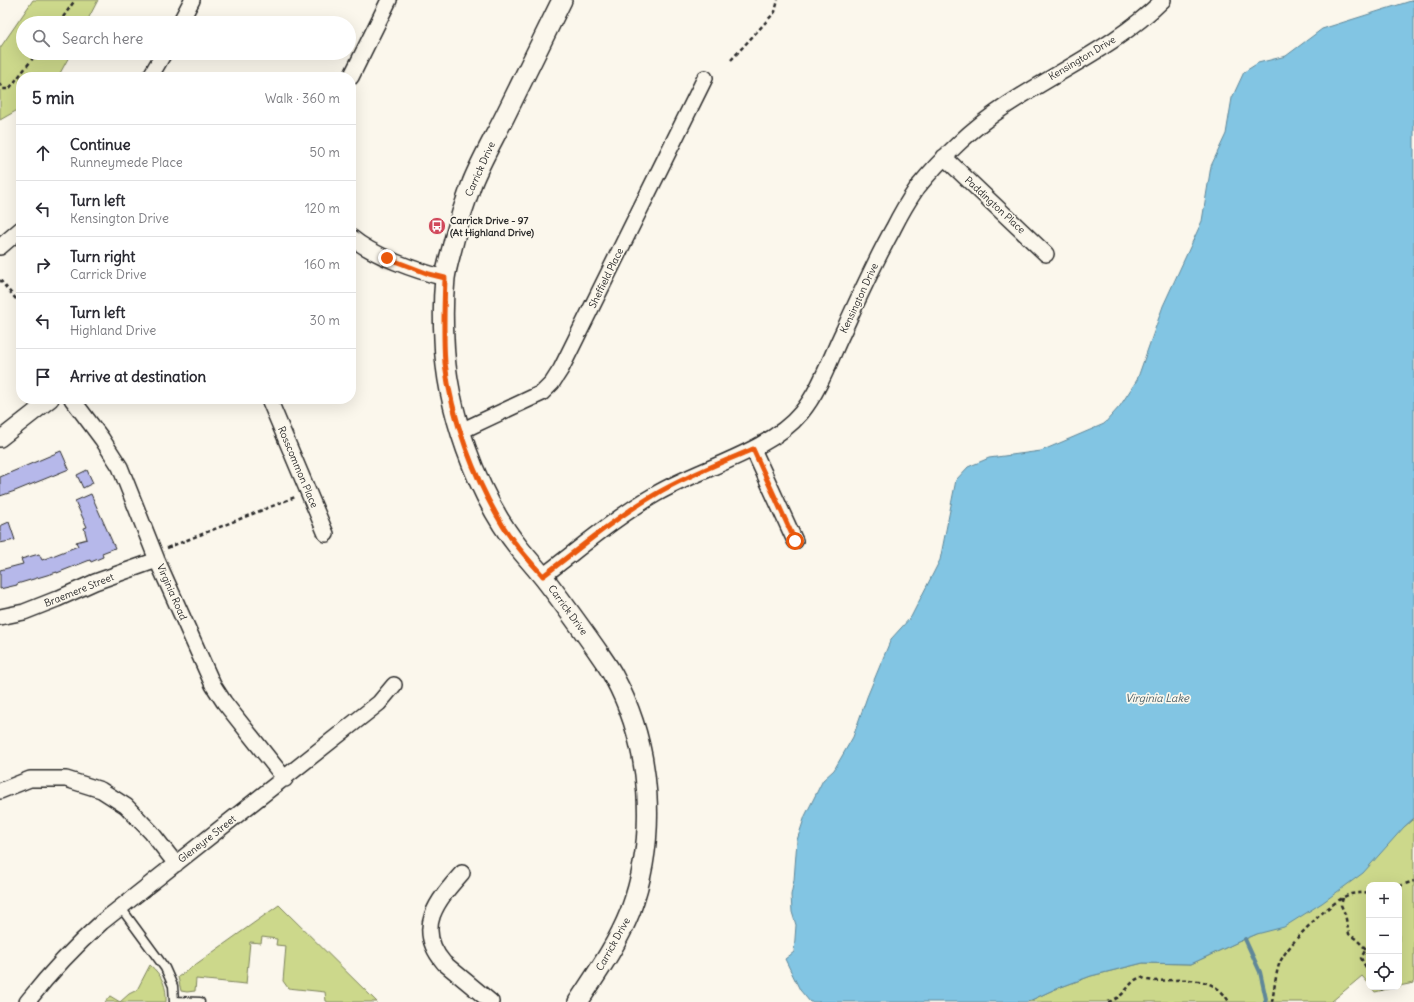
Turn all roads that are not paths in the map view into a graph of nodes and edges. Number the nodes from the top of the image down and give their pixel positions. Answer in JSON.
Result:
{"nodes":[{"id":1,"x":192,"y":0,"type":"edge"},
{"id":2,"x":390,"y":0,"type":"edge"},
{"id":3,"x":562,"y":0,"type":"edge"},
{"id":4,"x":1163,"y":0,"type":"edge"},
{"id":5,"x":184,"y":16,"type":"edge"},
{"id":6,"x":160,"y":60,"type":"edge"},
{"id":7,"x":153,"y":72,"type":"edge"},
{"id":8,"x":354,"y":72,"type":"edge"},
{"id":9,"x":705,"y":78,"type":"dead end"},
{"id":10,"x":944,"y":157,"type":"junction"},
{"id":11,"x":16,"y":233,"type":"edge"},
{"id":12,"x":356,"y":241,"type":"edge"},
{"id":13,"x":0,"y":247,"type":"edge"},
{"id":14,"x":1046,"y":254,"type":"dead end"},
{"id":15,"x":445,"y":278,"type":"junction"},
{"id":16,"x":45,"y":404,"type":"edge"},
{"id":17,"x":76,"y":404,"type":"edge"},
{"id":18,"x":271,"y":404,"type":"edge"},
{"id":19,"x":460,"y":431,"type":"junction"},
{"id":20,"x":0,"y":439,"type":"edge"},
{"id":21,"x":753,"y":449,"type":"junction"},
{"id":22,"x":326,"y":534,"type":"dead end"},
{"id":23,"x":795,"y":541,"type":"dead end"},
{"id":24,"x":162,"y":554,"type":"junction"},
{"id":25,"x":543,"y":576,"type":"junction"},
{"id":26,"x":0,"y":617,"type":"edge"},
{"id":27,"x":394,"y":684,"type":"dead end"},
{"id":28,"x":285,"y":778,"type":"junction"},
{"id":29,"x":0,"y":791,"type":"edge"},
{"id":30,"x":176,"y":864,"type":"junction"},
{"id":31,"x":462,"y":873,"type":"dead end"},
{"id":32,"x":121,"y":908,"type":"junction"},
{"id":33,"x":27,"y":1002,"type":"edge"},
{"id":34,"x":174,"y":1002,"type":"edge"},
{"id":35,"x":200,"y":1002,"type":"edge"},
{"id":36,"x":491,"y":1002,"type":"edge"},
{"id":37,"x":578,"y":1002,"type":"edge"}],
"edges":[{"from":1,"to":5,"type":"street"},
{"from":2,"to":8,"type":"street"},
{"from":3,"to":15,"type":"street","name":"Carrick Drive"},
{"from":4,"to":10,"type":"street","name":"Kensington Drive"},
{"from":6,"to":7,"type":"street"},
{"from":9,"to":19,"type":"street","name":"Sheffield Place"},
{"from":10,"to":14,"type":"street","name":"Paddington Place"},
{"from":10,"to":21,"type":"street","name":"Kensington Drive"},
{"from":11,"to":13,"type":"street"},
{"from":12,"to":15,"type":"street"},
{"from":15,"to":19,"type":"street","name":"Carrick Drive"},
{"from":16,"to":20,"type":"street"},
{"from":17,"to":24,"type":"street","name":"Virginia Road"},
{"from":18,"to":22,"type":"street","name":"Rosscommon Place"},
{"from":19,"to":25,"type":"street","name":"Carrick Drive"},
{"from":21,"to":23,"type":"street"},
{"from":21,"to":25,"type":"street","name":"Kensington Drive"},
{"from":24,"to":26,"type":"street","name":"Braemere Street"},
{"from":24,"to":28,"type":"street","name":"Virginia Road"},
{"from":25,"to":37,"type":"street","name":"Carrick Drive"},
{"from":27,"to":28,"type":"street","name":"Gleneyre Street"},
{"from":28,"to":30,"type":"street","name":"Gleneyre Street"},
{"from":29,"to":30,"type":"street"},
{"from":30,"to":32,"type":"street","name":"Gleneyre Street"},
{"from":31,"to":36,"type":"street"},
{"from":32,"to":33,"type":"street","name":"Gleneyre Street"},
{"from":32,"to":34,"type":"lane"},
{"from":34,"to":35,"type":"lane"}]}
